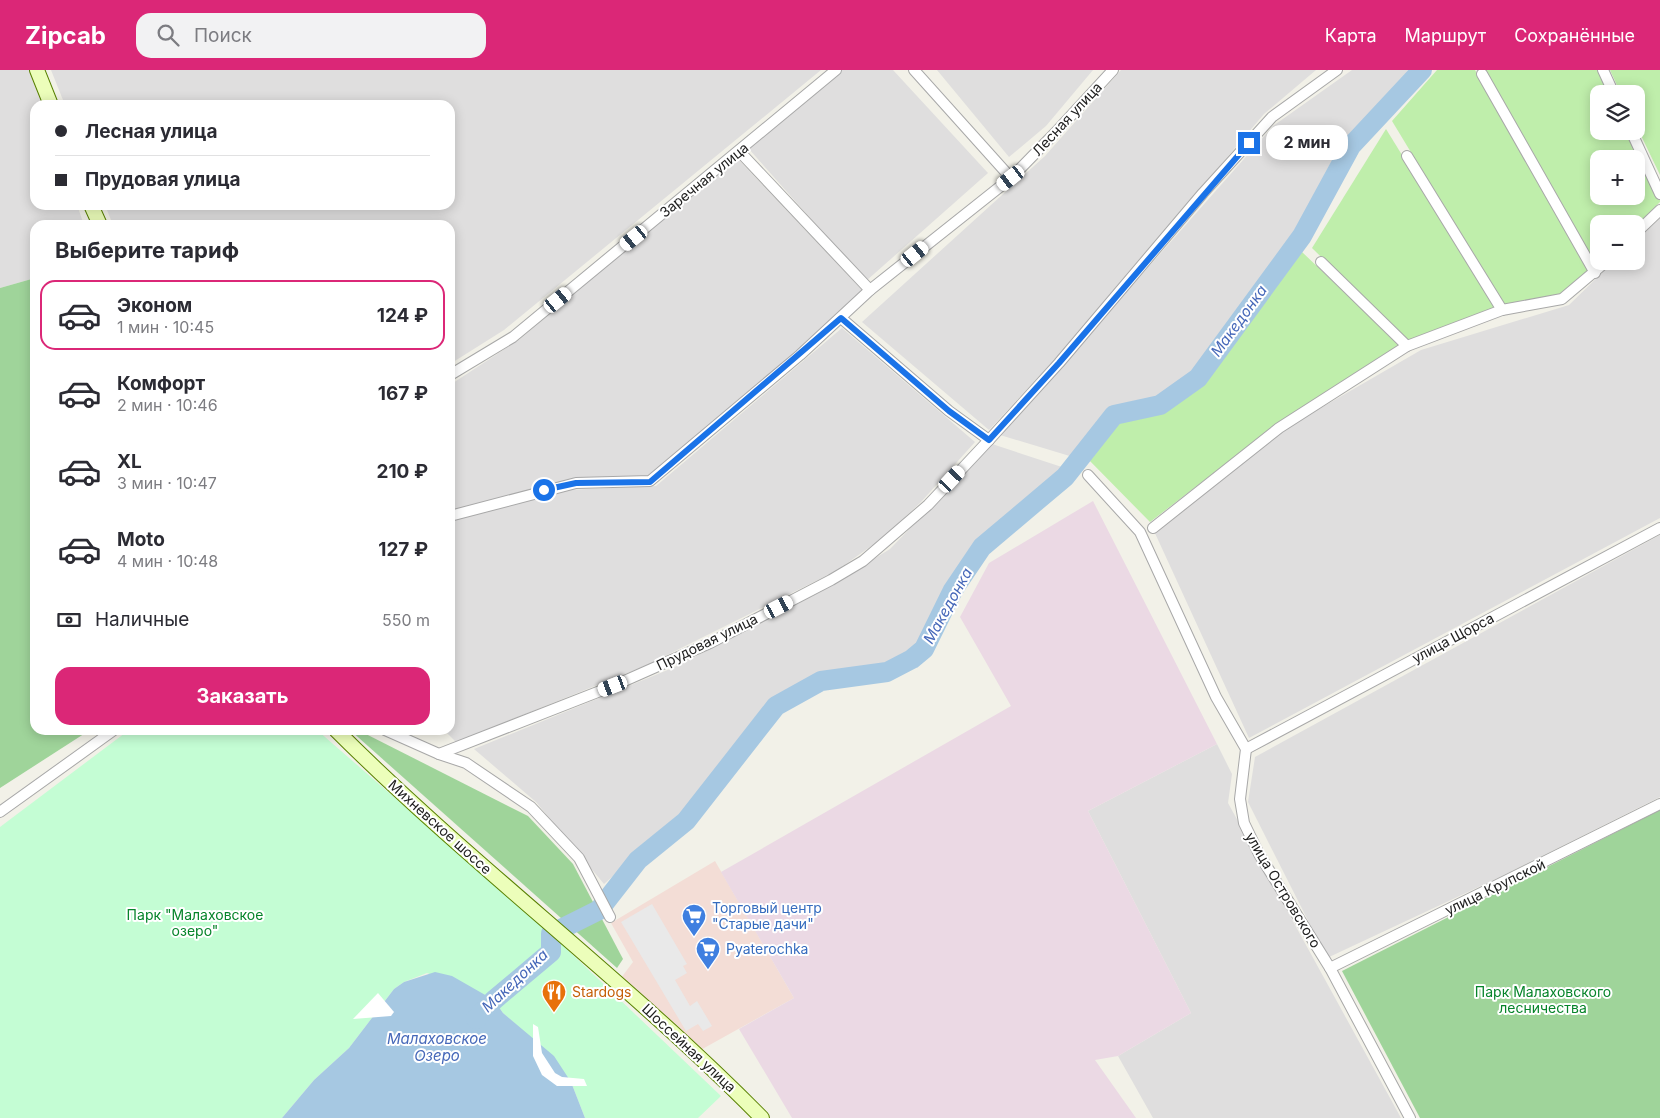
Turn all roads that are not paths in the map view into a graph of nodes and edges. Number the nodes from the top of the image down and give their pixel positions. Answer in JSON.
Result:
{"nodes":[{"id":1,"x":37,"y":70,"type":"edge"},
{"id":2,"x":835,"y":70,"type":"edge"},
{"id":3,"x":914,"y":70,"type":"edge"},
{"id":4,"x":1113,"y":70,"type":"edge"},
{"id":5,"x":1337,"y":70,"type":"edge"},
{"id":6,"x":1603,"y":70,"type":"edge"},
{"id":7,"x":1482,"y":74,"type":"dead end"},
{"id":8,"x":1610,"y":85,"type":"edge"},
{"id":9,"x":49,"y":100,"type":"edge"},
{"id":10,"x":1635,"y":140,"type":"edge"},
{"id":11,"x":739,"y":152,"type":"junction"},
{"id":12,"x":1408,"y":156,"type":"dead end"},
{"id":13,"x":1011,"y":178,"type":"junction"},
{"id":14,"x":1660,"y":194,"type":"edge"},
{"id":15,"x":1660,"y":210,"type":"edge"},
{"id":16,"x":1645,"y":224,"type":"edge"},
{"id":17,"x":1321,"y":262,"type":"dead end"},
{"id":18,"x":1598,"y":270,"type":"edge"},
{"id":19,"x":1595,"y":273,"type":"junction"},
{"id":20,"x":870,"y":290,"type":"junction"},
{"id":21,"x":1502,"y":310,"type":"junction"},
{"id":22,"x":841,"y":318,"type":"junction"},
{"id":23,"x":1407,"y":346,"type":"junction"},
{"id":24,"x":455,"y":372,"type":"edge"},
{"id":25,"x":989,"y":440,"type":"junction"},
{"id":26,"x":1088,"y":475,"type":"dead end"},
{"id":27,"x":455,"y":515,"type":"edge"},
{"id":28,"x":1153,"y":528,"type":"dead end"},
{"id":29,"x":1660,"y":528,"type":"edge"},
{"id":30,"x":107,"y":735,"type":"edge"},
{"id":31,"x":341,"y":735,"type":"edge"},
{"id":32,"x":396,"y":735,"type":"edge"},
{"id":33,"x":1246,"y":749,"type":"junction"},
{"id":34,"x":439,"y":754,"type":"junction"},
{"id":35,"x":1660,"y":804,"type":"edge"},
{"id":36,"x":0,"y":812,"type":"edge"},
{"id":37,"x":610,"y":917,"type":"dead end"},
{"id":38,"x":547,"y":921,"type":"joint"},
{"id":39,"x":1330,"y":968,"type":"junction"},
{"id":40,"x":762,"y":1118,"type":"edge"},
{"id":41,"x":1410,"y":1118,"type":"edge"}],
"edges":[{"from":1,"to":9,"type":"main road"},
{"from":2,"to":11,"type":"street","name":"Заречная улица"},
{"from":3,"to":13,"type":"street"},
{"from":4,"to":13,"type":"street","name":"Лесная улица"},
{"from":5,"to":25,"type":"street","name":"Прудовая улица"},
{"from":6,"to":8,"type":"street"},
{"from":7,"to":19,"type":"street"},
{"from":10,"to":14,"type":"street"},
{"from":11,"to":20,"type":"street"},
{"from":11,"to":24,"type":"street","name":"Заречная улица"},
{"from":12,"to":21,"type":"street"},
{"from":13,"to":20,"type":"street","name":"Лесная улица"},
{"from":15,"to":16,"type":"street"},
{"from":17,"to":23,"type":"street"},
{"from":18,"to":19,"type":"street"},
{"from":19,"to":21,"type":"street"},
{"from":20,"to":22,"type":"street","name":"Лесная улица"},
{"from":21,"to":23,"type":"street"},
{"from":22,"to":25,"type":"street"},
{"from":22,"to":27,"type":"street","name":"Лесная улица"},
{"from":23,"to":28,"type":"street"},
{"from":25,"to":34,"type":"street","name":"Прудовая улица"},
{"from":26,"to":33,"type":"street"},
{"from":29,"to":33,"type":"street","name":"улица Щорса"},
{"from":30,"to":36,"type":"street"},
{"from":31,"to":38,"type":"main road","name":"Михневское шоссе"},
{"from":32,"to":34,"type":"street"},
{"from":33,"to":39,"type":"street","name":"улица Островского"},
{"from":34,"to":37,"type":"street"},
{"from":35,"to":39,"type":"street","name":"улица Крупской"},
{"from":38,"to":40,"type":"main road","name":"Шоссейная улица"},
{"from":39,"to":41,"type":"street","name":"улица Островского"}]}
